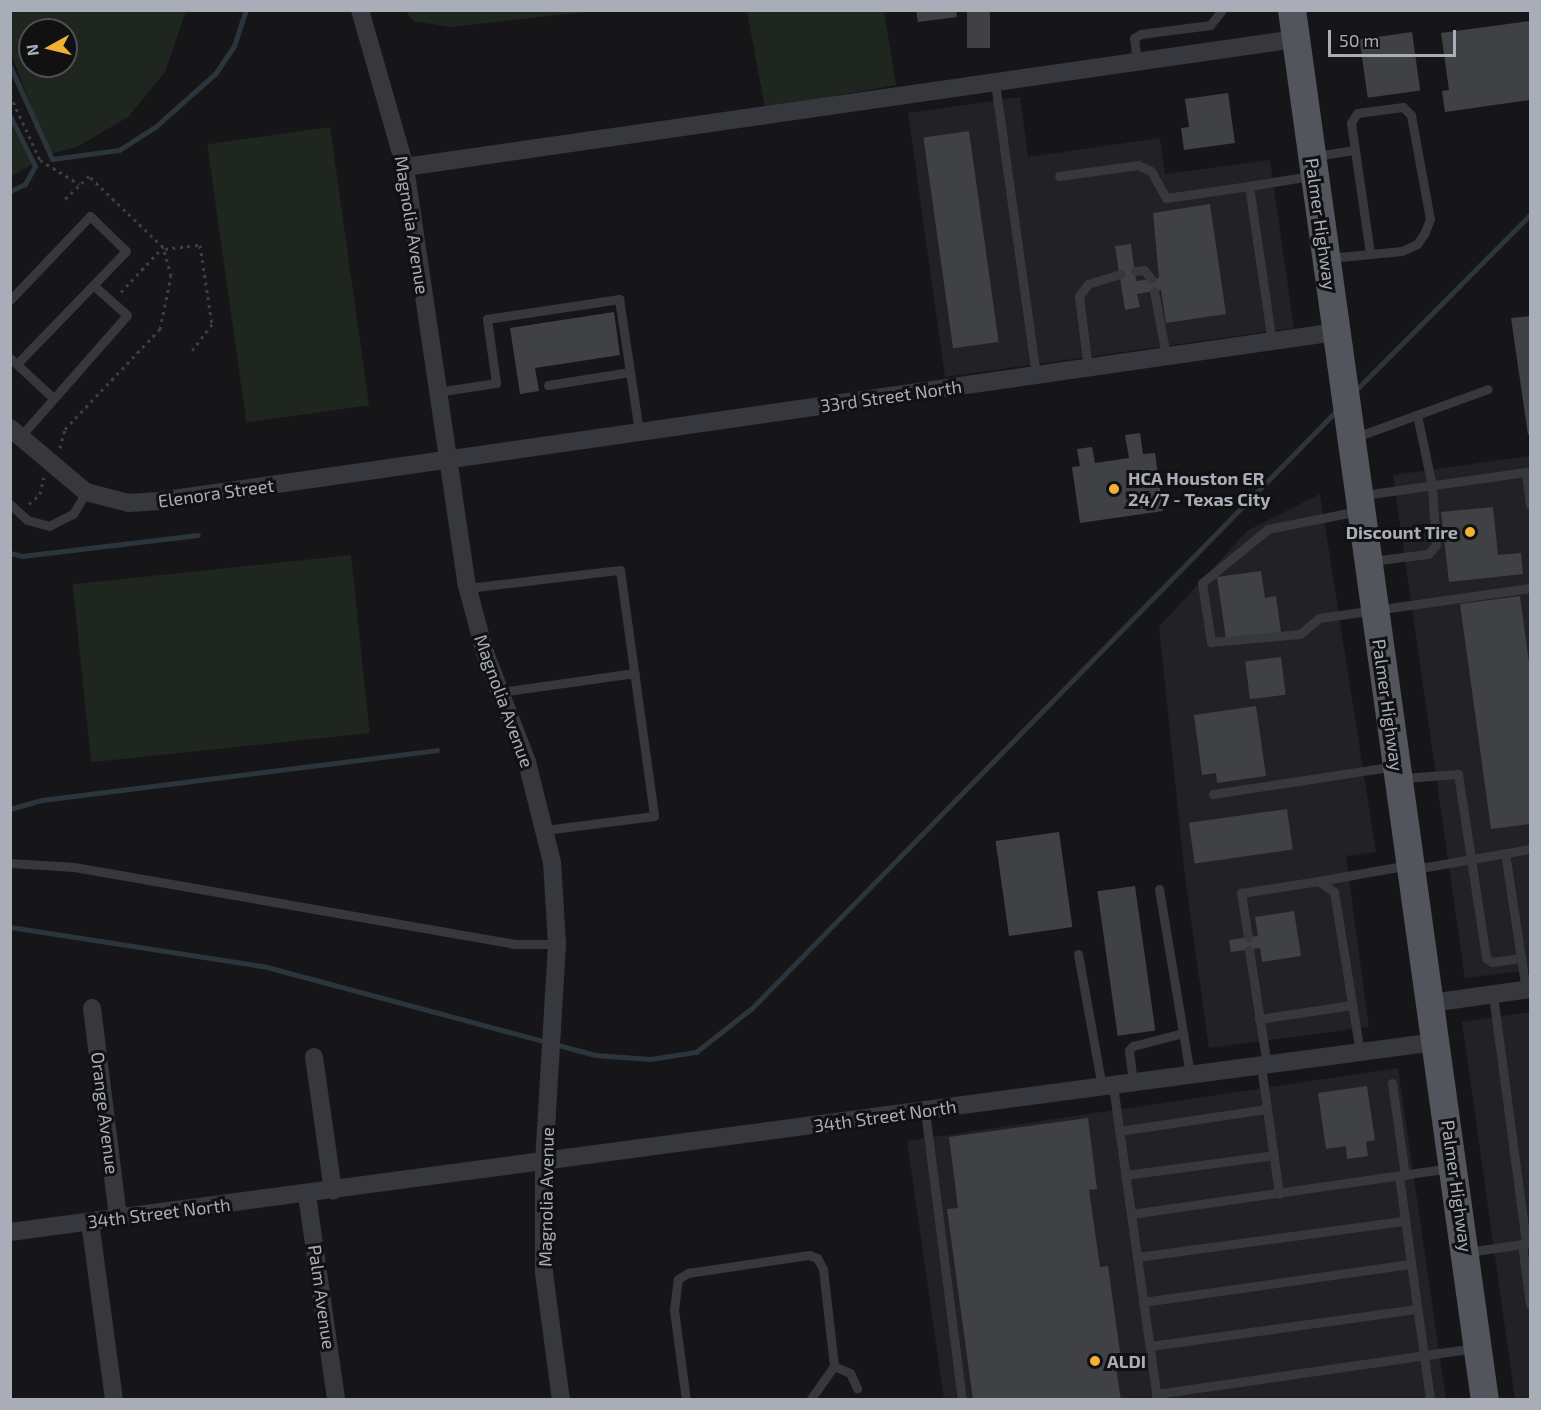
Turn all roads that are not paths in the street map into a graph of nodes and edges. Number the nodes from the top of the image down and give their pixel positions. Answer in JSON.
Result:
{"nodes":[{"id":1,"x":360,"y":10,"type":"edge"},
{"id":2,"x":1222,"y":10,"type":"edge"},
{"id":3,"x":1292,"y":10,"type":"edge"},
{"id":4,"x":1296,"y":39,"type":"junction"},
{"id":5,"x":1137,"y":62,"type":"junction"},
{"id":6,"x":994,"y":83,"type":"junction"},
{"id":7,"x":1355,"y":150,"type":"junction"},
{"id":8,"x":1314,"y":166,"type":"junction"},
{"id":9,"x":405,"y":167,"type":"junction"},
{"id":10,"x":1059,"y":176,"type":"dead end"},
{"id":11,"x":1249,"y":186,"type":"junction"},
{"id":12,"x":1370,"y":254,"type":"junction"},
{"id":13,"x":1326,"y":258,"type":"junction"},
{"id":14,"x":1135,"y":271,"type":"dead end"},
{"id":15,"x":1120,"y":274,"type":"dead end"},
{"id":16,"x":1152,"y":279,"type":"dead end"},
{"id":17,"x":93,"y":285,"type":"junction"},
{"id":18,"x":1154,"y":291,"type":"dead end"},
{"id":19,"x":10,"y":300,"type":"edge"},
{"id":20,"x":1336,"y":332,"type":"junction"},
{"id":21,"x":1272,"y":342,"type":"junction"},
{"id":22,"x":1166,"y":356,"type":"junction"},
{"id":23,"x":14,"y":361,"type":"edge"},
{"id":24,"x":1088,"y":368,"type":"junction"},
{"id":25,"x":630,"y":372,"type":"junction"},
{"id":26,"x":1036,"y":375,"type":"junction"},
{"id":27,"x":548,"y":384,"type":"dead end"},
{"id":28,"x":1488,"y":388,"type":"dead end"},
{"id":29,"x":436,"y":392,"type":"junction"},
{"id":30,"x":53,"y":398,"type":"junction"},
{"id":31,"x":1417,"y":415,"type":"junction"},
{"id":32,"x":15,"y":432,"type":"edge"},
{"id":33,"x":639,"y":432,"type":"junction"},
{"id":34,"x":1350,"y":434,"type":"junction"},
{"id":35,"x":446,"y":460,"type":"junction"},
{"id":36,"x":1432,"y":486,"type":"junction"},
{"id":37,"x":86,"y":492,"type":"junction"},
{"id":38,"x":1360,"y":503,"type":"junction"},
{"id":39,"x":10,"y":504,"type":"edge"},
{"id":40,"x":1530,"y":505,"type":"edge"},
{"id":41,"x":1368,"y":561,"type":"junction"},
{"id":42,"x":468,"y":588,"type":"junction"},
{"id":43,"x":1530,"y":588,"type":"edge"},
{"id":44,"x":1375,"y":610,"type":"junction"},
{"id":45,"x":635,"y":673,"type":"junction"},
{"id":46,"x":500,"y":692,"type":"junction"},
{"id":47,"x":1398,"y":772,"type":"junction"},
{"id":48,"x":1213,"y":794,"type":"dead end"},
{"id":49,"x":545,"y":830,"type":"junction"},
{"id":50,"x":1530,"y":849,"type":"edge"},
{"id":51,"x":1505,"y":853,"type":"junction"},
{"id":52,"x":1472,"y":859,"type":"junction"},
{"id":53,"x":10,"y":863,"type":"edge"},
{"id":54,"x":1412,"y":867,"type":"junction"},
{"id":55,"x":1319,"y":881,"type":"junction"},
{"id":56,"x":1159,"y":889,"type":"dead end"},
{"id":57,"x":1248,"y":937,"type":"dead end"},
{"id":58,"x":557,"y":944,"type":"junction"},
{"id":59,"x":1249,"y":950,"type":"dead end"},
{"id":60,"x":1078,"y":954,"type":"dead end"},
{"id":61,"x":1524,"y":962,"type":"edge"},
{"id":62,"x":1528,"y":990,"type":"edge"},
{"id":63,"x":1493,"y":995,"type":"junction"},
{"id":64,"x":1431,"y":1004,"type":"junction"},
{"id":65,"x":1352,"y":1005,"type":"junction"},
{"id":66,"x":92,"y":1008,"type":"dead end"},
{"id":67,"x":1259,"y":1019,"type":"junction"},
{"id":68,"x":1183,"y":1033,"type":"junction"},
{"id":69,"x":1436,"y":1042,"type":"junction"},
{"id":70,"x":1360,"y":1053,"type":"junction"},
{"id":71,"x":314,"y":1057,"type":"dead end"},
{"id":72,"x":1264,"y":1065,"type":"junction"},
{"id":73,"x":1190,"y":1075,"type":"junction"},
{"id":74,"x":1133,"y":1083,"type":"junction"},
{"id":75,"x":1392,"y":1083,"type":"dead end"},
{"id":76,"x":1107,"y":1086,"type":"junction"},
{"id":77,"x":1267,"y":1109,"type":"junction"},
{"id":78,"x":925,"y":1111,"type":"junction"},
{"id":79,"x":1119,"y":1131,"type":"junction"},
{"id":80,"x":1274,"y":1155,"type":"junction"},
{"id":81,"x":544,"y":1165,"type":"junction"},
{"id":82,"x":1454,"y":1167,"type":"junction"},
{"id":83,"x":1125,"y":1175,"type":"junction"},
{"id":84,"x":1402,"y":1175,"type":"junction"},
{"id":85,"x":333,"y":1191,"type":"junction"},
{"id":86,"x":1279,"y":1194,"type":"junction"},
{"id":87,"x":308,"y":1195,"type":"junction"},
{"id":88,"x":1131,"y":1214,"type":"junction"},
{"id":89,"x":118,"y":1217,"type":"junction"},
{"id":90,"x":1405,"y":1221,"type":"junction"},
{"id":91,"x":90,"y":1222,"type":"junction"},
{"id":92,"x":10,"y":1232,"type":"edge"},
{"id":93,"x":1526,"y":1243,"type":"edge"},
{"id":94,"x":1466,"y":1253,"type":"junction"},
{"id":95,"x":1137,"y":1257,"type":"junction"},
{"id":96,"x":1411,"y":1264,"type":"junction"},
{"id":97,"x":1143,"y":1302,"type":"junction"},
{"id":98,"x":1530,"y":1304,"type":"edge"},
{"id":99,"x":1417,"y":1309,"type":"junction"},
{"id":100,"x":1150,"y":1346,"type":"junction"},
{"id":101,"x":1478,"y":1347,"type":"junction"},
{"id":102,"x":1424,"y":1355,"type":"junction"},
{"id":103,"x":834,"y":1366,"type":"junction"},
{"id":104,"x":857,"y":1389,"type":"dead end"},
{"id":105,"x":1157,"y":1397,"type":"edge"},
{"id":106,"x":114,"y":1400,"type":"edge"},
{"id":107,"x":336,"y":1400,"type":"edge"},
{"id":108,"x":561,"y":1400,"type":"edge"},
{"id":109,"x":686,"y":1400,"type":"edge"},
{"id":110,"x":810,"y":1400,"type":"edge"},
{"id":111,"x":962,"y":1400,"type":"edge"},
{"id":112,"x":1430,"y":1400,"type":"edge"},
{"id":113,"x":1485,"y":1400,"type":"edge"}],
"edges":[{"from":1,"to":9,"type":"street","name":"Magnolia Avenue"},
{"from":2,"to":5,"type":"lane"},
{"from":3,"to":4,"type":"main road","name":"Palmer Highway"},
{"from":4,"to":5,"type":"street"},
{"from":4,"to":8,"type":"main road","name":"Palmer Highway"},
{"from":5,"to":6,"type":"street"},
{"from":6,"to":9,"type":"street"},
{"from":6,"to":26,"type":"lane"},
{"from":7,"to":8,"type":"lane"},
{"from":7,"to":12,"type":"lane"},
{"from":7,"to":12,"type":"lane"},
{"from":8,"to":11,"type":"lane"},
{"from":8,"to":13,"type":"main road","name":"Palmer Highway"},
{"from":9,"to":29,"type":"street","name":"Magnolia Avenue"},
{"from":10,"to":11,"type":"lane"},
{"from":11,"to":21,"type":"lane"},
{"from":12,"to":13,"type":"lane"},
{"from":13,"to":20,"type":"main road","name":"Palmer Highway"},
{"from":14,"to":16,"type":"lane"},
{"from":15,"to":24,"type":"lane"},
{"from":17,"to":19,"type":"lane"},
{"from":17,"to":23,"type":"lane"},
{"from":17,"to":30,"type":"lane"},
{"from":18,"to":22,"type":"lane"},
{"from":20,"to":21,"type":"street","name":"33rd Street North"},
{"from":20,"to":34,"type":"main road","name":"Palmer Highway"},
{"from":21,"to":22,"type":"street","name":"33rd Street North"},
{"from":22,"to":24,"type":"street","name":"33rd Street North"},
{"from":23,"to":30,"type":"lane"},
{"from":24,"to":26,"type":"street","name":"33rd Street North"},
{"from":25,"to":27,"type":"lane"},
{"from":25,"to":29,"type":"lane"},
{"from":25,"to":33,"type":"lane"},
{"from":26,"to":33,"type":"street","name":"33rd Street North"},
{"from":28,"to":31,"type":"lane"},
{"from":29,"to":35,"type":"street","name":"Magnolia Avenue"},
{"from":30,"to":32,"type":"lane"},
{"from":31,"to":34,"type":"lane"},
{"from":31,"to":36,"type":"lane"},
{"from":32,"to":37,"type":"street","name":"Elenora Street"},
{"from":33,"to":35,"type":"street","name":"33rd Street North"},
{"from":34,"to":38,"type":"main road","name":"Palmer Highway"},
{"from":35,"to":37,"type":"street","name":"Elenora Street"},
{"from":35,"to":42,"type":"street","name":"Magnolia Avenue"},
{"from":36,"to":38,"type":"lane"},
{"from":36,"to":40,"type":"lane"},
{"from":36,"to":41,"type":"lane"},
{"from":37,"to":39,"type":"lane"},
{"from":38,"to":41,"type":"main road","name":"Palmer Highway"},
{"from":38,"to":44,"type":"lane"},
{"from":41,"to":44,"type":"main road","name":"Palmer Highway"},
{"from":42,"to":45,"type":"lane"},
{"from":42,"to":46,"type":"street","name":"Magnolia Avenue"},
{"from":43,"to":44,"type":"lane"},
{"from":44,"to":47,"type":"main road","name":"Palmer Highway"},
{"from":45,"to":46,"type":"lane"},
{"from":45,"to":49,"type":"lane"},
{"from":46,"to":49,"type":"street","name":"Magnolia Avenue"},
{"from":47,"to":48,"type":"lane"},
{"from":47,"to":52,"type":"lane"},
{"from":47,"to":54,"type":"main road","name":"Palmer Highway"},
{"from":49,"to":58,"type":"street","name":"Magnolia Avenue"},
{"from":50,"to":51,"type":"lane"},
{"from":51,"to":52,"type":"lane"},
{"from":51,"to":61,"type":"lane"},
{"from":52,"to":54,"type":"lane"},
{"from":52,"to":61,"type":"lane"},
{"from":53,"to":58,"type":"lane"},
{"from":54,"to":55,"type":"lane"},
{"from":54,"to":64,"type":"main road","name":"Palmer Highway"},
{"from":55,"to":57,"type":"lane"},
{"from":55,"to":65,"type":"lane"},
{"from":56,"to":68,"type":"lane"},
{"from":58,"to":81,"type":"street","name":"Magnolia Avenue"},
{"from":59,"to":67,"type":"lane"},
{"from":60,"to":76,"type":"lane"},
{"from":61,"to":62,"type":"lane"},
{"from":62,"to":63,"type":"street"},
{"from":63,"to":64,"type":"street"},
{"from":63,"to":93,"type":"lane"},
{"from":64,"to":69,"type":"main road","name":"Palmer Highway"},
{"from":65,"to":67,"type":"lane"},
{"from":65,"to":70,"type":"lane"},
{"from":66,"to":89,"type":"street","name":"Orange Avenue"},
{"from":67,"to":72,"type":"lane"},
{"from":68,"to":73,"type":"lane"},
{"from":68,"to":74,"type":"lane"},
{"from":69,"to":70,"type":"street","name":"34th Street North"},
{"from":69,"to":82,"type":"main road","name":"Palmer Highway"},
{"from":70,"to":72,"type":"street","name":"34th Street North"},
{"from":71,"to":85,"type":"street"},
{"from":72,"to":73,"type":"street","name":"34th Street North"},
{"from":72,"to":77,"type":"lane"},
{"from":73,"to":74,"type":"street","name":"34th Street North"},
{"from":74,"to":76,"type":"street","name":"34th Street North"},
{"from":75,"to":84,"type":"lane"},
{"from":76,"to":78,"type":"street","name":"34th Street North"},
{"from":76,"to":79,"type":"lane"},
{"from":77,"to":79,"type":"lane"},
{"from":77,"to":80,"type":"lane"},
{"from":78,"to":81,"type":"street","name":"34th Street North"},
{"from":78,"to":111,"type":"lane"},
{"from":79,"to":83,"type":"lane"},
{"from":80,"to":83,"type":"lane"},
{"from":80,"to":86,"type":"lane"},
{"from":81,"to":85,"type":"street","name":"34th Street North"},
{"from":81,"to":108,"type":"street","name":"Magnolia Avenue"},
{"from":82,"to":84,"type":"lane"},
{"from":82,"to":94,"type":"main road","name":"Palmer Highway"},
{"from":83,"to":88,"type":"lane"},
{"from":84,"to":86,"type":"lane"},
{"from":84,"to":90,"type":"lane"},
{"from":85,"to":87,"type":"street","name":"34th Street North"},
{"from":86,"to":88,"type":"lane"},
{"from":87,"to":89,"type":"street","name":"34th Street North"},
{"from":87,"to":107,"type":"street","name":"Palm Avenue"},
{"from":88,"to":95,"type":"lane"},
{"from":89,"to":91,"type":"street","name":"34th Street North"},
{"from":90,"to":95,"type":"lane"},
{"from":90,"to":96,"type":"lane"},
{"from":91,"to":92,"type":"street","name":"34th Street North"},
{"from":91,"to":106,"type":"street"},
{"from":93,"to":94,"type":"lane"},
{"from":93,"to":98,"type":"lane"},
{"from":94,"to":101,"type":"main road","name":"Palmer Highway"},
{"from":95,"to":97,"type":"lane"},
{"from":96,"to":97,"type":"lane"},
{"from":96,"to":99,"type":"lane"},
{"from":97,"to":100,"type":"lane"},
{"from":99,"to":100,"type":"lane"},
{"from":99,"to":102,"type":"lane"},
{"from":100,"to":105,"type":"lane"},
{"from":101,"to":102,"type":"lane"},
{"from":101,"to":113,"type":"main road","name":"Palmer Highway"},
{"from":102,"to":105,"type":"lane"},
{"from":102,"to":112,"type":"lane"},
{"from":103,"to":104,"type":"lane"},
{"from":103,"to":109,"type":"lane"},
{"from":103,"to":110,"type":"lane"}]}
